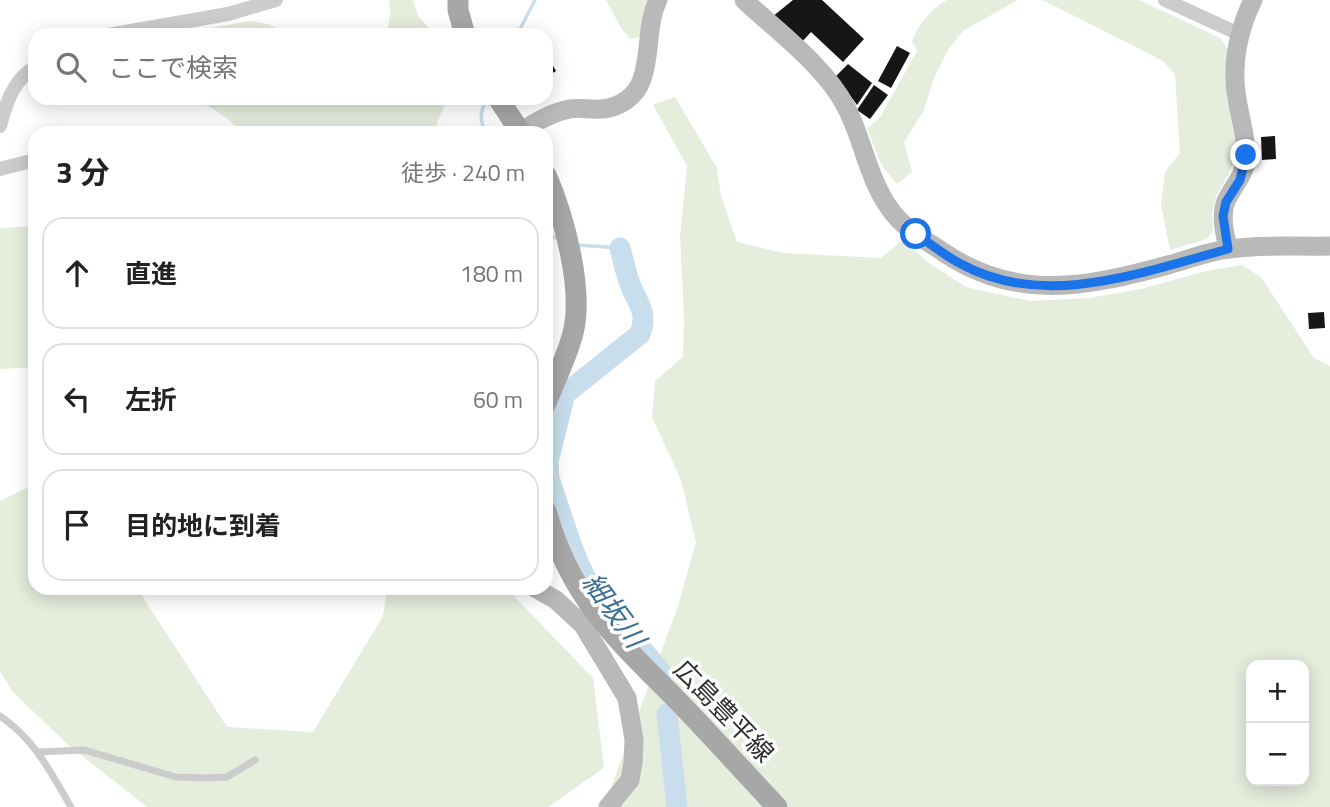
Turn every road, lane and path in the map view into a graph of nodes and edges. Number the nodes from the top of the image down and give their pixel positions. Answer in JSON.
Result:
{"nodes":[{"id":1,"x":275,"y":0,"type":"edge"},
{"id":2,"x":458,"y":0,"type":"edge"},
{"id":3,"x":658,"y":0,"type":"edge"},
{"id":4,"x":744,"y":0,"type":"edge"},
{"id":5,"x":1165,"y":0,"type":"edge"},
{"id":6,"x":1253,"y":0,"type":"edge"},
{"id":7,"x":148,"y":28,"type":"edge"},
{"id":8,"x":463,"y":28,"type":"edge"},
{"id":9,"x":1239,"y":34,"type":"junction"},
{"id":10,"x":28,"y":70,"type":"edge"},
{"id":11,"x":502,"y":105,"type":"edge"},
{"id":12,"x":0,"y":126,"type":"edge"},
{"id":13,"x":515,"y":126,"type":"edge"},
{"id":14,"x":530,"y":126,"type":"edge"},
{"id":15,"x":28,"y":162,"type":"edge"},
{"id":16,"x":0,"y":169,"type":"edge"},
{"id":17,"x":553,"y":193,"type":"edge"},
{"id":18,"x":1330,"y":246,"type":"edge"},
{"id":19,"x":1228,"y":249,"type":"junction"},
{"id":20,"x":553,"y":385,"type":"edge"},
{"id":21,"x":553,"y":542,"type":"edge"},
{"id":22,"x":547,"y":595,"type":"edge"},
{"id":23,"x":0,"y":716,"type":"edge"},
{"id":24,"x":38,"y":752,"type":"junction"},
{"id":25,"x":254,"y":760,"type":"dead end"},
{"id":26,"x":71,"y":807,"type":"edge"},
{"id":27,"x":608,"y":807,"type":"edge"},
{"id":28,"x":777,"y":807,"type":"edge"}],
"edges":[{"from":1,"to":7,"type":"street"},
{"from":2,"to":8,"type":"main road"},
{"from":3,"to":14,"type":"street"},
{"from":4,"to":19,"type":"street"},
{"from":5,"to":9,"type":"street"},
{"from":6,"to":9,"type":"street"},
{"from":9,"to":19,"type":"street"},
{"from":10,"to":12,"type":"street"},
{"from":11,"to":13,"type":"main road"},
{"from":15,"to":16,"type":"street"},
{"from":17,"to":20,"type":"main road"},
{"from":18,"to":19,"type":"street"},
{"from":21,"to":28,"type":"main road","name":"広島豊平線"},
{"from":22,"to":27,"type":"street"},
{"from":23,"to":24,"type":"lane"},
{"from":24,"to":25,"type":"lane"},
{"from":24,"to":26,"type":"lane"}]}
